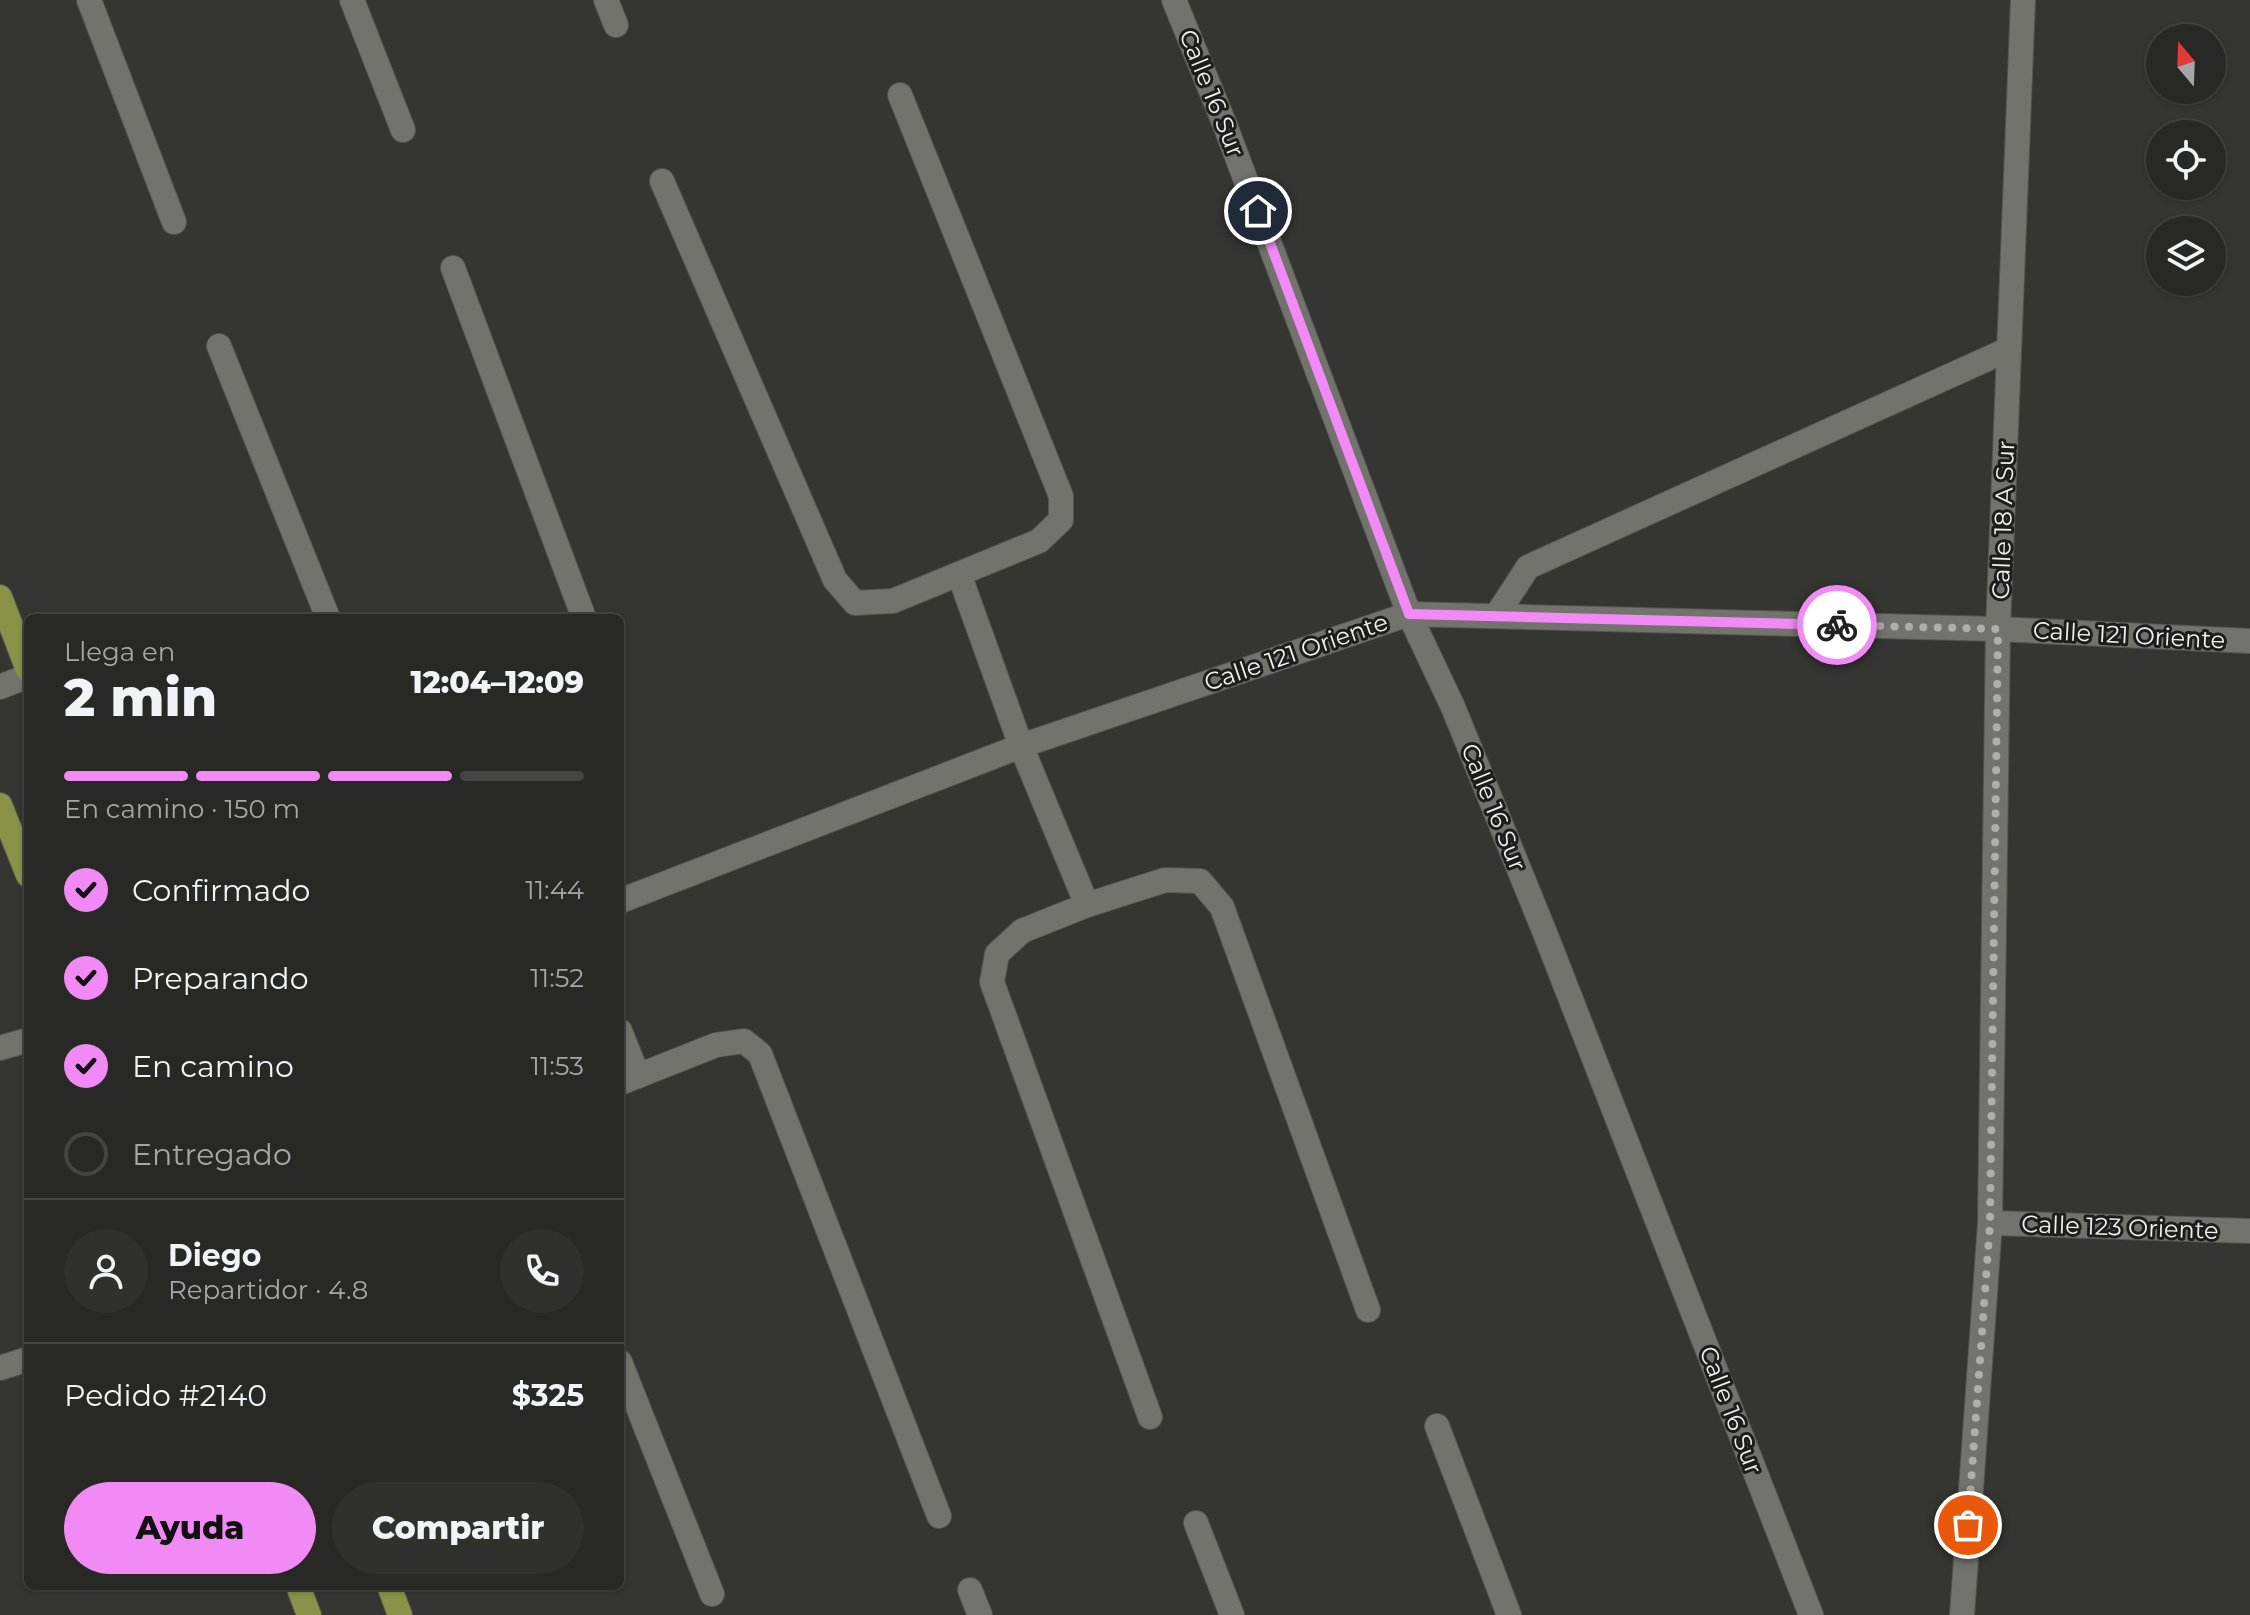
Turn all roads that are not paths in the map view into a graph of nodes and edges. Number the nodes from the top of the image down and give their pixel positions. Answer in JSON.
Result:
{"nodes":[{"id":1,"x":89,"y":0,"type":"edge"},
{"id":2,"x":352,"y":0,"type":"edge"},
{"id":3,"x":606,"y":0,"type":"edge"},
{"id":4,"x":1174,"y":0,"type":"edge"},
{"id":5,"x":2023,"y":0,"type":"edge"},
{"id":6,"x":616,"y":25,"type":"dead end"},
{"id":7,"x":900,"y":95,"type":"dead end"},
{"id":8,"x":403,"y":130,"type":"dead end"},
{"id":9,"x":662,"y":181,"type":"dead end"},
{"id":10,"x":174,"y":222,"type":"dead end"},
{"id":11,"x":453,"y":268,"type":"dead end"},
{"id":12,"x":219,"y":346,"type":"dead end"},
{"id":13,"x":2009,"y":349,"type":"junction"},
{"id":14,"x":959,"y":574,"type":"junction"},
{"id":15,"x":0,"y":597,"type":"edge"},
{"id":16,"x":326,"y":614,"type":"edge"},
{"id":17,"x":583,"y":614,"type":"edge"},
{"id":18,"x":1409,"y":614,"type":"junction"},
{"id":19,"x":1496,"y":616,"type":"junction"},
{"id":20,"x":1998,"y":629,"type":"junction"},
{"id":21,"x":2250,"y":641,"type":"edge"},
{"id":22,"x":24,"y":662,"type":"edge"},
{"id":23,"x":24,"y":675,"type":"edge"},
{"id":24,"x":0,"y":687,"type":"edge"},
{"id":25,"x":1021,"y":746,"type":"junction"},
{"id":26,"x":0,"y":805,"type":"edge"},
{"id":27,"x":6,"y":837,"type":"edge"},
{"id":28,"x":24,"y":868,"type":"edge"},
{"id":29,"x":624,"y":899,"type":"edge"},
{"id":30,"x":1087,"y":905,"type":"junction"},
{"id":31,"x":24,"y":1041,"type":"edge"},
{"id":32,"x":0,"y":1048,"type":"edge"},
{"id":33,"x":624,"y":1053,"type":"edge"},
{"id":34,"x":629,"y":1080,"type":"edge"},
{"id":35,"x":1990,"y":1223,"type":"junction"},
{"id":36,"x":2250,"y":1231,"type":"edge"},
{"id":37,"x":1368,"y":1310,"type":"dead end"},
{"id":38,"x":24,"y":1360,"type":"edge"},
{"id":39,"x":0,"y":1368,"type":"edge"},
{"id":40,"x":624,"y":1372,"type":"edge"},
{"id":41,"x":1150,"y":1417,"type":"dead end"},
{"id":42,"x":1437,"y":1426,"type":"dead end"},
{"id":43,"x":939,"y":1516,"type":"dead end"},
{"id":44,"x":1196,"y":1523,"type":"dead end"},
{"id":45,"x":300,"y":1590,"type":"edge"},
{"id":46,"x":391,"y":1590,"type":"edge"},
{"id":47,"x":970,"y":1590,"type":"dead end"},
{"id":48,"x":712,"y":1594,"type":"dead end"},
{"id":49,"x":309,"y":1615,"type":"edge"},
{"id":50,"x":400,"y":1615,"type":"edge"},
{"id":51,"x":980,"y":1615,"type":"edge"},
{"id":52,"x":1232,"y":1615,"type":"edge"},
{"id":53,"x":1509,"y":1615,"type":"edge"},
{"id":54,"x":1811,"y":1615,"type":"edge"},
{"id":55,"x":1962,"y":1615,"type":"edge"}],
"edges":[{"from":1,"to":10,"type":"street"},
{"from":2,"to":8,"type":"street"},
{"from":3,"to":6,"type":"street"},
{"from":4,"to":18,"type":"street","name":"Calle 16 Sur"},
{"from":5,"to":13,"type":"street","name":"Calle 18 A Sur"},
{"from":7,"to":14,"type":"street"},
{"from":9,"to":14,"type":"street"},
{"from":11,"to":17,"type":"street"},
{"from":12,"to":16,"type":"street"},
{"from":13,"to":19,"type":"street"},
{"from":13,"to":20,"type":"street","name":"Calle 18 A Sur"},
{"from":14,"to":25,"type":"street"},
{"from":15,"to":22,"type":"main road"},
{"from":18,"to":19,"type":"street","name":"Calle 121 Oriente"},
{"from":18,"to":25,"type":"street","name":"Calle 121 Oriente"},
{"from":18,"to":54,"type":"street","name":"Calle 16 Sur"},
{"from":19,"to":20,"type":"street","name":"Calle 121 Oriente"},
{"from":20,"to":21,"type":"street","name":"Calle 121 Oriente"},
{"from":20,"to":35,"type":"street","name":"Calle 18 A Sur"},
{"from":23,"to":24,"type":"street"},
{"from":25,"to":29,"type":"street","name":"Calle 121 Oriente"},
{"from":25,"to":30,"type":"street"},
{"from":26,"to":27,"type":"main road"},
{"from":27,"to":28,"type":"main road"},
{"from":30,"to":37,"type":"street"},
{"from":30,"to":41,"type":"street"},
{"from":31,"to":32,"type":"street"},
{"from":33,"to":34,"type":"street"},
{"from":34,"to":43,"type":"street"},
{"from":35,"to":36,"type":"street","name":"Calle 123 Oriente"},
{"from":35,"to":55,"type":"street","name":"Calle 18 A Sur"},
{"from":38,"to":39,"type":"street"},
{"from":40,"to":48,"type":"street"},
{"from":42,"to":53,"type":"street"},
{"from":44,"to":52,"type":"street"},
{"from":45,"to":49,"type":"main road"},
{"from":46,"to":50,"type":"main road"},
{"from":47,"to":51,"type":"street"}]}
